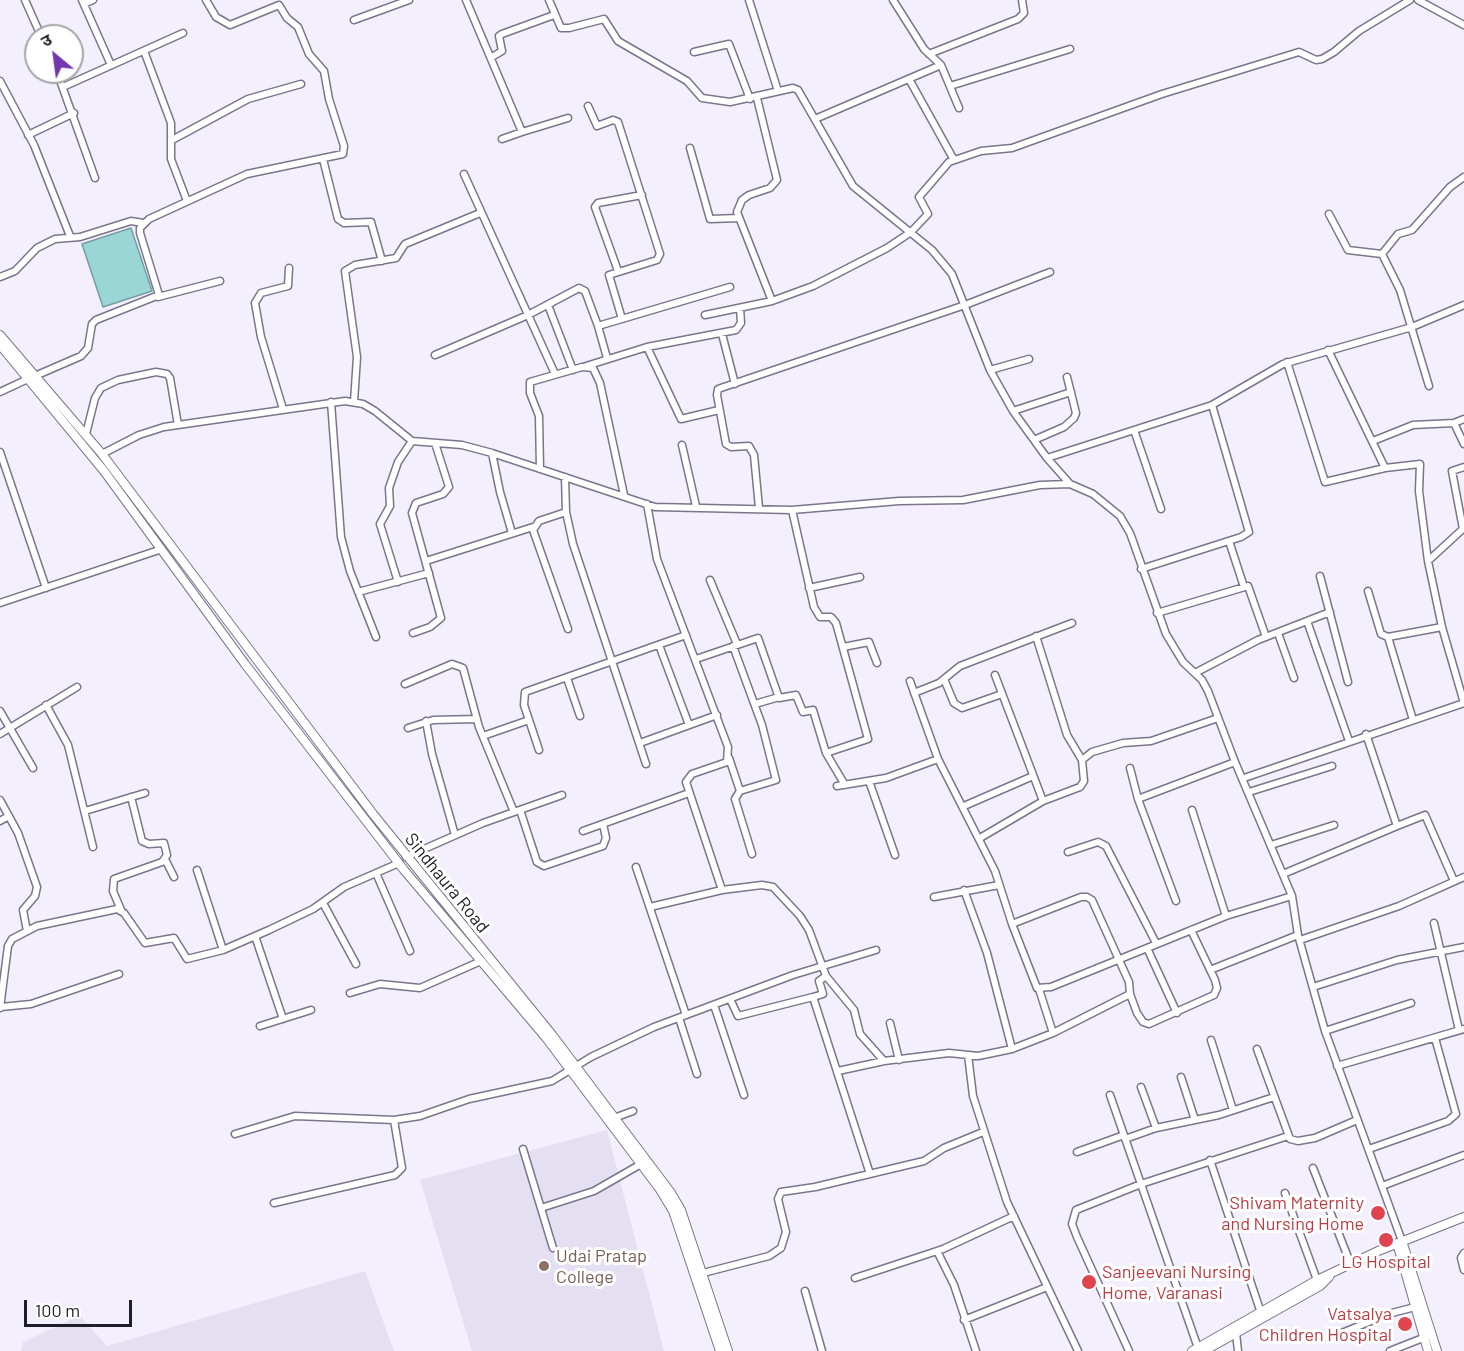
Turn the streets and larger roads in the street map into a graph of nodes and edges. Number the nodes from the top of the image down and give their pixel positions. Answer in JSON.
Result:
{"nodes":[{"id":1,"x":25,"y":0,"type":"edge"},
{"id":2,"x":93,"y":0,"type":"edge"},
{"id":3,"x":206,"y":0,"type":"edge"},
{"id":4,"x":409,"y":0,"type":"edge"},
{"id":5,"x":466,"y":0,"type":"edge"},
{"id":6,"x":549,"y":0,"type":"edge"},
{"id":7,"x":749,"y":0,"type":"edge"},
{"id":8,"x":893,"y":0,"type":"edge"},
{"id":9,"x":1022,"y":0,"type":"edge"},
{"id":10,"x":1410,"y":0,"type":"edge"},
{"id":11,"x":1418,"y":0,"type":"edge"},
{"id":12,"x":83,"y":2,"type":"edge"},
{"id":13,"x":554,"y":15,"type":"junction"},
{"id":14,"x":354,"y":20,"type":"dead end"},
{"id":15,"x":36,"y":24,"type":"edge"},
{"id":16,"x":1464,"y":25,"type":"edge"},
{"id":17,"x":183,"y":33,"type":"dead end"},
{"id":18,"x":1070,"y":50,"type":"dead end"},
{"id":19,"x":144,"y":51,"type":"junction"},
{"id":20,"x":694,"y":52,"type":"dead end"},
{"id":21,"x":929,"y":54,"type":"junction"},
{"id":22,"x":492,"y":57,"type":"junction"},
{"id":23,"x":111,"y":65,"type":"junction"},
{"id":24,"x":940,"y":65,"type":"junction"},
{"id":25,"x":909,"y":78,"type":"junction"},
{"id":26,"x":0,"y":81,"type":"edge"},
{"id":27,"x":62,"y":84,"type":"edge"},
{"id":28,"x":301,"y":84,"type":"dead end"},
{"id":29,"x":950,"y":86,"type":"junction"},
{"id":30,"x":63,"y":87,"type":"junction"},
{"id":31,"x":778,"y":91,"type":"junction"},
{"id":32,"x":753,"y":98,"type":"junction"},
{"id":33,"x":588,"y":106,"type":"dead end"},
{"id":34,"x":959,"y":108,"type":"dead end"},
{"id":35,"x":74,"y":113,"type":"junction"},
{"id":36,"x":568,"y":118,"type":"dead end"},
{"id":37,"x":815,"y":119,"type":"junction"},
{"id":38,"x":522,"y":132,"type":"junction"},
{"id":39,"x":28,"y":135,"type":"junction"},
{"id":40,"x":502,"y":139,"type":"dead end"},
{"id":41,"x":172,"y":140,"type":"junction"},
{"id":42,"x":690,"y":148,"type":"dead end"},
{"id":43,"x":323,"y":159,"type":"junction"},
{"id":44,"x":954,"y":160,"type":"junction"},
{"id":45,"x":464,"y":174,"type":"dead end"},
{"id":46,"x":1464,"y":177,"type":"edge"},
{"id":47,"x":95,"y":178,"type":"dead end"},
{"id":48,"x":642,"y":195,"type":"junction"},
{"id":49,"x":187,"y":201,"type":"junction"},
{"id":50,"x":480,"y":213,"type":"junction"},
{"id":51,"x":1329,"y":214,"type":"dead end"},
{"id":52,"x":739,"y":218,"type":"junction"},
{"id":53,"x":142,"y":224,"type":"junction"},
{"id":54,"x":911,"y":232,"type":"junction"},
{"id":55,"x":70,"y":236,"type":"junction"},
{"id":56,"x":1382,"y":254,"type":"junction"},
{"id":57,"x":382,"y":261,"type":"junction"},
{"id":58,"x":289,"y":268,"type":"dead end"},
{"id":59,"x":618,"y":271,"type":"junction"},
{"id":60,"x":1050,"y":272,"type":"dead end"},
{"id":61,"x":0,"y":277,"type":"edge"},
{"id":62,"x":220,"y":281,"type":"dead end"},
{"id":63,"x":730,"y":287,"type":"dead end"},
{"id":64,"x":158,"y":298,"type":"junction"},
{"id":65,"x":772,"y":301,"type":"junction"},
{"id":66,"x":548,"y":304,"type":"junction"},
{"id":67,"x":965,"y":305,"type":"junction"},
{"id":68,"x":1464,"y":305,"type":"edge"},
{"id":69,"x":740,"y":308,"type":"junction"},
{"id":70,"x":528,"y":315,"type":"junction"},
{"id":71,"x":705,"y":315,"type":"dead end"},
{"id":72,"x":622,"y":319,"type":"junction"},
{"id":73,"x":598,"y":326,"type":"junction"},
{"id":74,"x":1412,"y":327,"type":"junction"},
{"id":75,"x":722,"y":334,"type":"junction"},
{"id":76,"x":0,"y":335,"type":"edge"},
{"id":77,"x":0,"y":345,"type":"edge"},
{"id":78,"x":647,"y":347,"type":"junction"},
{"id":79,"x":1328,"y":350,"type":"junction"},
{"id":80,"x":435,"y":355,"type":"dead end"},
{"id":81,"x":607,"y":357,"type":"junction"},
{"id":82,"x":1029,"y":359,"type":"dead end"},
{"id":83,"x":1287,"y":362,"type":"junction"},
{"id":84,"x":582,"y":367,"type":"junction"},
{"id":85,"x":573,"y":370,"type":"junction"},
{"id":86,"x":990,"y":370,"type":"junction"},
{"id":87,"x":555,"y":374,"type":"junction"},
{"id":88,"x":32,"y":377,"type":"junction"},
{"id":89,"x":1067,"y":377,"type":"dead end"},
{"id":90,"x":735,"y":384,"type":"junction"},
{"id":91,"x":1429,"y":386,"type":"dead end"},
{"id":92,"x":0,"y":392,"type":"edge"},
{"id":93,"x":1071,"y":392,"type":"junction"},
{"id":94,"x":331,"y":402,"type":"junction"},
{"id":95,"x":354,"y":402,"type":"junction"},
{"id":96,"x":1212,"y":405,"type":"junction"},
{"id":97,"x":283,"y":409,"type":"junction"},
{"id":98,"x":719,"y":410,"type":"junction"},
{"id":99,"x":1013,"y":411,"type":"junction"},
{"id":100,"x":1464,"y":419,"type":"edge"},
{"id":101,"x":1454,"y":423,"type":"junction"},
{"id":102,"x":178,"y":425,"type":"junction"},
{"id":103,"x":1134,"y":430,"type":"junction"},
{"id":104,"x":86,"y":435,"type":"junction"},
{"id":105,"x":1034,"y":440,"type":"junction"},
{"id":106,"x":412,"y":441,"type":"junction"},
{"id":107,"x":1373,"y":441,"type":"junction"},
{"id":108,"x":435,"y":443,"type":"junction"},
{"id":109,"x":682,"y":444,"type":"dead end"},
{"id":110,"x":1464,"y":444,"type":"edge"},
{"id":111,"x":0,"y":452,"type":"edge"},
{"id":112,"x":492,"y":453,"type":"junction"},
{"id":113,"x":102,"y":454,"type":"junction"},
{"id":114,"x":1047,"y":458,"type":"junction"},
{"id":115,"x":1464,"y":467,"type":"edge"},
{"id":116,"x":1385,"y":468,"type":"junction"},
{"id":117,"x":540,"y":469,"type":"junction"},
{"id":118,"x":565,"y":477,"type":"junction"},
{"id":119,"x":1070,"y":484,"type":"junction"},
{"id":120,"x":624,"y":495,"type":"junction"},
{"id":121,"x":647,"y":504,"type":"junction"},
{"id":122,"x":696,"y":507,"type":"junction"},
{"id":123,"x":759,"y":508,"type":"junction"},
{"id":124,"x":1161,"y":509,"type":"dead end"},
{"id":125,"x":792,"y":510,"type":"junction"},
{"id":126,"x":566,"y":512,"type":"junction"},
{"id":127,"x":533,"y":527,"type":"junction"},
{"id":128,"x":1464,"y":528,"type":"edge"},
{"id":129,"x":512,"y":533,"type":"junction"},
{"id":130,"x":1229,"y":541,"type":"junction"},
{"id":131,"x":162,"y":549,"type":"junction"},
{"id":132,"x":426,"y":561,"type":"junction"},
{"id":133,"x":1428,"y":561,"type":"junction"},
{"id":134,"x":1141,"y":569,"type":"junction"},
{"id":135,"x":429,"y":573,"type":"junction"},
{"id":136,"x":1320,"y":576,"type":"dead end"},
{"id":137,"x":860,"y":577,"type":"dead end"},
{"id":138,"x":710,"y":580,"type":"dead end"},
{"id":139,"x":398,"y":582,"type":"junction"},
{"id":140,"x":1244,"y":587,"type":"junction"},
{"id":141,"x":46,"y":588,"type":"junction"},
{"id":142,"x":809,"y":588,"type":"junction"},
{"id":143,"x":1368,"y":591,"type":"dead end"},
{"id":144,"x":358,"y":592,"type":"junction"},
{"id":145,"x":0,"y":603,"type":"edge"},
{"id":146,"x":1330,"y":612,"type":"junction"},
{"id":147,"x":1157,"y":614,"type":"junction"},
{"id":148,"x":1307,"y":621,"type":"junction"},
{"id":149,"x":1072,"y":623,"type":"dead end"},
{"id":150,"x":1442,"y":627,"type":"junction"},
{"id":151,"x":568,"y":629,"type":"dead end"},
{"id":152,"x":413,"y":633,"type":"dead end"},
{"id":153,"x":1278,"y":633,"type":"junction"},
{"id":154,"x":686,"y":635,"type":"junction"},
{"id":155,"x":1036,"y":636,"type":"junction"},
{"id":156,"x":376,"y":637,"type":"dead end"},
{"id":157,"x":1266,"y":637,"type":"junction"},
{"id":158,"x":1389,"y":637,"type":"junction"},
{"id":159,"x":659,"y":645,"type":"junction"},
{"id":160,"x":735,"y":645,"type":"junction"},
{"id":161,"x":843,"y":647,"type":"junction"},
{"id":162,"x":696,"y":659,"type":"junction"},
{"id":163,"x":612,"y":663,"type":"junction"},
{"id":164,"x":877,"y":663,"type":"dead end"},
{"id":165,"x":1195,"y":673,"type":"junction"},
{"id":166,"x":995,"y":675,"type":"dead end"},
{"id":167,"x":567,"y":678,"type":"junction"},
{"id":168,"x":1294,"y":678,"type":"dead end"},
{"id":169,"x":944,"y":679,"type":"junction"},
{"id":170,"x":910,"y":681,"type":"dead end"},
{"id":171,"x":1348,"y":682,"type":"dead end"},
{"id":172,"x":405,"y":684,"type":"dead end"},
{"id":173,"x":77,"y":687,"type":"dead end"},
{"id":174,"x":914,"y":693,"type":"junction"},
{"id":175,"x":1002,"y":694,"type":"junction"},
{"id":176,"x":779,"y":697,"type":"junction"},
{"id":177,"x":1464,"y":703,"type":"edge"},
{"id":178,"x":46,"y":705,"type":"junction"},
{"id":179,"x":754,"y":705,"type":"junction"},
{"id":180,"x":0,"y":711,"type":"edge"},
{"id":181,"x":717,"y":715,"type":"junction"},
{"id":182,"x":580,"y":716,"type":"dead end"},
{"id":183,"x":1218,"y":718,"type":"junction"},
{"id":184,"x":477,"y":719,"type":"junction"},
{"id":185,"x":529,"y":720,"type":"junction"},
{"id":186,"x":1413,"y":720,"type":"junction"},
{"id":187,"x":426,"y":721,"type":"junction"},
{"id":188,"x":690,"y":725,"type":"junction"},
{"id":189,"x":11,"y":727,"type":"junction"},
{"id":190,"x":408,"y":728,"type":"dead end"},
{"id":191,"x":0,"y":734,"type":"edge"},
{"id":192,"x":1366,"y":734,"type":"junction"},
{"id":193,"x":483,"y":736,"type":"junction"},
{"id":194,"x":1349,"y":741,"type":"junction"},
{"id":195,"x":640,"y":744,"type":"junction"},
{"id":196,"x":539,"y":750,"type":"dead end"},
{"id":197,"x":826,"y":753,"type":"junction"},
{"id":198,"x":729,"y":758,"type":"junction"},
{"id":199,"x":938,"y":759,"type":"junction"},
{"id":200,"x":1082,"y":760,"type":"junction"},
{"id":201,"x":1235,"y":762,"type":"junction"},
{"id":202,"x":646,"y":764,"type":"dead end"},
{"id":203,"x":1332,"y":766,"type":"dead end"},
{"id":204,"x":33,"y":768,"type":"dead end"},
{"id":205,"x":1130,"y":768,"type":"dead end"},
{"id":206,"x":1033,"y":776,"type":"junction"},
{"id":207,"x":1244,"y":778,"type":"junction"},
{"id":208,"x":869,"y":781,"type":"junction"},
{"id":209,"x":740,"y":791,"type":"junction"},
{"id":210,"x":1249,"y":792,"type":"junction"},
{"id":211,"x":145,"y":793,"type":"dead end"},
{"id":212,"x":688,"y":793,"type":"junction"},
{"id":213,"x":562,"y":795,"type":"dead end"},
{"id":214,"x":131,"y":797,"type":"junction"},
{"id":215,"x":1138,"y":799,"type":"junction"},
{"id":216,"x":0,"y":800,"type":"edge"},
{"id":217,"x":1043,"y":801,"type":"junction"},
{"id":218,"x":964,"y":806,"type":"junction"},
{"id":219,"x":1192,"y":810,"type":"dead end"},
{"id":220,"x":85,"y":811,"type":"junction"},
{"id":221,"x":517,"y":811,"type":"junction"},
{"id":222,"x":9,"y":816,"type":"junction"},
{"id":223,"x":0,"y":821,"type":"edge"},
{"id":224,"x":603,"y":824,"type":"junction"},
{"id":225,"x":1334,"y":825,"type":"dead end"},
{"id":226,"x":1397,"y":826,"type":"junction"},
{"id":227,"x":583,"y":831,"type":"dead end"},
{"id":228,"x":455,"y":835,"type":"junction"},
{"id":229,"x":980,"y":838,"type":"junction"},
{"id":230,"x":1271,"y":845,"type":"junction"},
{"id":231,"x":93,"y":847,"type":"dead end"},
{"id":232,"x":1068,"y":852,"type":"dead end"},
{"id":233,"x":752,"y":854,"type":"dead end"},
{"id":234,"x":895,"y":855,"type":"dead end"},
{"id":235,"x":406,"y":857,"type":"junction"},
{"id":236,"x":165,"y":859,"type":"junction"},
{"id":237,"x":399,"y":863,"type":"junction"},
{"id":238,"x":636,"y":867,"type":"dead end"},
{"id":239,"x":197,"y":870,"type":"dead end"},
{"id":240,"x":376,"y":873,"type":"junction"},
{"id":241,"x":1283,"y":874,"type":"junction"},
{"id":242,"x":174,"y":877,"type":"dead end"},
{"id":243,"x":1464,"y":877,"type":"edge"},
{"id":244,"x":1454,"y":881,"type":"junction"},
{"id":245,"x":999,"y":885,"type":"junction"},
{"id":246,"x":722,"y":890,"type":"junction"},
{"id":247,"x":964,"y":890,"type":"junction"},
{"id":248,"x":1292,"y":896,"type":"junction"},
{"id":249,"x":934,"y":897,"type":"dead end"},
{"id":250,"x":1176,"y":901,"type":"dead end"},
{"id":251,"x":322,"y":903,"type":"junction"},
{"id":252,"x":650,"y":906,"type":"junction"},
{"id":253,"x":121,"y":910,"type":"junction"},
{"id":254,"x":1226,"y":916,"type":"junction"},
{"id":255,"x":1434,"y":923,"type":"dead end"},
{"id":256,"x":1012,"y":924,"type":"junction"},
{"id":257,"x":1191,"y":930,"type":"junction"},
{"id":258,"x":27,"y":931,"type":"junction"},
{"id":259,"x":255,"y":936,"type":"junction"},
{"id":260,"x":1299,"y":938,"type":"junction"},
{"id":261,"x":1156,"y":943,"type":"junction"},
{"id":262,"x":1464,"y":947,"type":"edge"},
{"id":263,"x":1147,"y":948,"type":"junction"},
{"id":264,"x":223,"y":950,"type":"junction"},
{"id":265,"x":876,"y":950,"type":"dead end"},
{"id":266,"x":410,"y":951,"type":"dead end"},
{"id":267,"x":1440,"y":952,"type":"junction"},
{"id":268,"x":482,"y":961,"type":"junction"},
{"id":269,"x":1118,"y":961,"type":"junction"},
{"id":270,"x":356,"y":964,"type":"dead end"},
{"id":271,"x":822,"y":966,"type":"junction"},
{"id":272,"x":1210,"y":970,"type":"junction"},
{"id":273,"x":119,"y":974,"type":"dead end"},
{"id":274,"x":826,"y":976,"type":"junction"},
{"id":275,"x":1313,"y":987,"type":"junction"},
{"id":276,"x":1040,"y":989,"type":"junction"},
{"id":277,"x":350,"y":993,"type":"dead end"},
{"id":278,"x":1130,"y":994,"type":"junction"},
{"id":279,"x":813,"y":997,"type":"junction"},
{"id":280,"x":730,"y":999,"type":"junction"},
{"id":281,"x":1411,"y":1002,"type":"dead end"},
{"id":282,"x":714,"y":1005,"type":"junction"},
{"id":283,"x":1,"y":1007,"type":"edge"},
{"id":284,"x":311,"y":1010,"type":"dead end"},
{"id":285,"x":1177,"y":1013,"type":"junction"},
{"id":286,"x":686,"y":1015,"type":"junction"},
{"id":287,"x":678,"y":1018,"type":"junction"},
{"id":288,"x":284,"y":1019,"type":"junction"},
{"id":289,"x":890,"y":1023,"type":"dead end"},
{"id":290,"x":260,"y":1026,"type":"dead end"},
{"id":291,"x":1462,"y":1030,"type":"edge"},
{"id":292,"x":1325,"y":1031,"type":"junction"},
{"id":293,"x":1053,"y":1033,"type":"junction"},
{"id":294,"x":1435,"y":1038,"type":"junction"},
{"id":295,"x":1211,"y":1040,"type":"dead end"},
{"id":296,"x":1012,"y":1049,"type":"junction"},
{"id":297,"x":1257,"y":1049,"type":"dead end"},
{"id":298,"x":968,"y":1055,"type":"junction"},
{"id":299,"x":899,"y":1060,"type":"junction"},
{"id":300,"x":884,"y":1061,"type":"junction"},
{"id":301,"x":1338,"y":1066,"type":"junction"},
{"id":302,"x":574,"y":1069,"type":"junction"},
{"id":303,"x":838,"y":1071,"type":"junction"},
{"id":304,"x":697,"y":1074,"type":"dead end"},
{"id":305,"x":1181,"y":1077,"type":"dead end"},
{"id":306,"x":1141,"y":1088,"type":"dead end"},
{"id":307,"x":744,"y":1095,"type":"dead end"},
{"id":308,"x":1110,"y":1095,"type":"dead end"},
{"id":309,"x":1274,"y":1097,"type":"junction"},
{"id":310,"x":1233,"y":1110,"type":"junction"},
{"id":311,"x":633,"y":1112,"type":"dead end"},
{"id":312,"x":614,"y":1118,"type":"junction"},
{"id":313,"x":394,"y":1120,"type":"junction"},
{"id":314,"x":1195,"y":1120,"type":"junction"},
{"id":315,"x":1357,"y":1120,"type":"junction"},
{"id":316,"x":1156,"y":1128,"type":"junction"},
{"id":317,"x":983,"y":1132,"type":"junction"},
{"id":318,"x":234,"y":1134,"type":"dead end"},
{"id":319,"x":1288,"y":1136,"type":"junction"},
{"id":320,"x":1125,"y":1137,"type":"junction"},
{"id":321,"x":523,"y":1149,"type":"dead end"},
{"id":322,"x":1369,"y":1149,"type":"junction"},
{"id":323,"x":1077,"y":1152,"type":"dead end"},
{"id":324,"x":1464,"y":1155,"type":"edge"},
{"id":325,"x":1210,"y":1160,"type":"junction"},
{"id":326,"x":641,"y":1164,"type":"junction"},
{"id":327,"x":1312,"y":1168,"type":"dead end"},
{"id":328,"x":870,"y":1174,"type":"junction"},
{"id":329,"x":1141,"y":1184,"type":"junction"},
{"id":330,"x":1382,"y":1186,"type":"junction"},
{"id":331,"x":1285,"y":1193,"type":"dead end"},
{"id":332,"x":274,"y":1203,"type":"dead end"},
{"id":333,"x":541,"y":1208,"type":"junction"},
{"id":334,"x":1014,"y":1216,"type":"junction"},
{"id":335,"x":1464,"y":1217,"type":"edge"},
{"id":336,"x":1399,"y":1240,"type":"junction"},
{"id":337,"x":553,"y":1248,"type":"dead end"},
{"id":338,"x":937,"y":1251,"type":"junction"},
{"id":339,"x":1464,"y":1253,"type":"edge"},
{"id":340,"x":1351,"y":1265,"type":"junction"},
{"id":341,"x":1464,"y":1270,"type":"edge"},
{"id":342,"x":703,"y":1273,"type":"junction"},
{"id":343,"x":1330,"y":1276,"type":"junction"},
{"id":344,"x":855,"y":1278,"type":"dead end"},
{"id":345,"x":1317,"y":1280,"type":"junction"},
{"id":346,"x":1047,"y":1287,"type":"junction"},
{"id":347,"x":805,"y":1292,"type":"dead end"},
{"id":348,"x":1415,"y":1307,"type":"junction"},
{"id":349,"x":1261,"y":1313,"type":"junction"},
{"id":350,"x":964,"y":1320,"type":"junction"},
{"id":351,"x":1236,"y":1333,"type":"junction"},
{"id":352,"x":1342,"y":1333,"type":"dead end"},
{"id":353,"x":1428,"y":1336,"type":"junction"},
{"id":354,"x":1198,"y":1350,"type":"edge"},
{"id":355,"x":720,"y":1351,"type":"edge"},
{"id":356,"x":728,"y":1351,"type":"edge"},
{"id":357,"x":822,"y":1351,"type":"edge"},
{"id":358,"x":976,"y":1351,"type":"edge"},
{"id":359,"x":1078,"y":1351,"type":"edge"},
{"id":360,"x":1129,"y":1351,"type":"edge"},
{"id":361,"x":1238,"y":1351,"type":"edge"},
{"id":362,"x":1390,"y":1351,"type":"edge"},
{"id":363,"x":1428,"y":1351,"type":"edge"},
{"id":364,"x":1437,"y":1351,"type":"edge"}],
"edges":[{"from":1,"to":15,"type":"street"},
{"from":2,"to":12,"type":"street"},
{"from":3,"to":43,"type":"street"},
{"from":4,"to":14,"type":"street"},
{"from":5,"to":22,"type":"street"},
{"from":6,"to":13,"type":"street"},
{"from":7,"to":31,"type":"street"},
{"from":8,"to":21,"type":"street"},
{"from":9,"to":21,"type":"street"},
{"from":10,"to":44,"type":"street"},
{"from":11,"to":16,"type":"street"},
{"from":12,"to":23,"type":"street"},
{"from":13,"to":22,"type":"street"},
{"from":13,"to":32,"type":"street"},
{"from":17,"to":19,"type":"street"},
{"from":18,"to":29,"type":"street"},
{"from":19,"to":23,"type":"street"},
{"from":19,"to":41,"type":"street"},
{"from":20,"to":32,"type":"street"},
{"from":21,"to":24,"type":"street"},
{"from":22,"to":38,"type":"street"},
{"from":23,"to":30,"type":"street"},
{"from":24,"to":25,"type":"street"},
{"from":24,"to":29,"type":"street"},
{"from":25,"to":37,"type":"street"},
{"from":25,"to":44,"type":"street"},
{"from":26,"to":39,"type":"street"},
{"from":27,"to":30,"type":"street"},
{"from":28,"to":41,"type":"street"},
{"from":29,"to":34,"type":"street"},
{"from":30,"to":35,"type":"street"},
{"from":31,"to":32,"type":"street"},
{"from":31,"to":37,"type":"street"},
{"from":32,"to":52,"type":"street"},
{"from":33,"to":48,"type":"street"},
{"from":35,"to":39,"type":"street"},
{"from":35,"to":47,"type":"street"},
{"from":36,"to":38,"type":"street"},
{"from":37,"to":54,"type":"street"},
{"from":38,"to":40,"type":"street"},
{"from":39,"to":55,"type":"street"},
{"from":41,"to":49,"type":"street"},
{"from":42,"to":52,"type":"street"},
{"from":43,"to":49,"type":"street"},
{"from":43,"to":57,"type":"street"},
{"from":44,"to":54,"type":"street"},
{"from":45,"to":50,"type":"street"},
{"from":46,"to":56,"type":"street"},
{"from":48,"to":59,"type":"street"},
{"from":48,"to":59,"type":"street"},
{"from":49,"to":53,"type":"street"},
{"from":50,"to":57,"type":"street"},
{"from":50,"to":70,"type":"street"},
{"from":51,"to":56,"type":"street"},
{"from":52,"to":65,"type":"street"},
{"from":53,"to":55,"type":"street"},
{"from":53,"to":64,"type":"street"},
{"from":54,"to":65,"type":"street"},
{"from":54,"to":67,"type":"street"},
{"from":55,"to":61,"type":"street"},
{"from":56,"to":74,"type":"street"},
{"from":57,"to":95,"type":"street"},
{"from":58,"to":97,"type":"street"},
{"from":59,"to":72,"type":"street"},
{"from":60,"to":67,"type":"street"},
{"from":62,"to":64,"type":"street"},
{"from":63,"to":72,"type":"street"},
{"from":64,"to":88,"type":"street"},
{"from":65,"to":69,"type":"street"},
{"from":66,"to":70,"type":"street"},
{"from":66,"to":73,"type":"street"},
{"from":66,"to":85,"type":"street"},
{"from":67,"to":86,"type":"street"},
{"from":67,"to":90,"type":"street"},
{"from":68,"to":74,"type":"street"},
{"from":69,"to":71,"type":"street"},
{"from":69,"to":75,"type":"street"},
{"from":70,"to":80,"type":"street"},
{"from":70,"to":87,"type":"street"},
{"from":72,"to":73,"type":"street"},
{"from":73,"to":81,"type":"street"},
{"from":74,"to":79,"type":"street"},
{"from":74,"to":91,"type":"street"},
{"from":75,"to":78,"type":"street"},
{"from":75,"to":90,"type":"street"},
{"from":76,"to":88,"type":"street"},
{"from":77,"to":88,"type":"street"},
{"from":78,"to":81,"type":"street"},
{"from":78,"to":98,"type":"street"},
{"from":79,"to":83,"type":"street"},
{"from":79,"to":107,"type":"street"},
{"from":81,"to":84,"type":"street"},
{"from":82,"to":86,"type":"street"},
{"from":83,"to":96,"type":"street"},
{"from":83,"to":116,"type":"street"},
{"from":84,"to":85,"type":"street"},
{"from":84,"to":120,"type":"street"},
{"from":85,"to":87,"type":"street"},
{"from":86,"to":99,"type":"street"},
{"from":87,"to":117,"type":"street"},
{"from":88,"to":92,"type":"street"},
{"from":88,"to":104,"type":"street","name":"Sindhaura Road"},
{"from":88,"to":131,"type":"street"},
{"from":89,"to":93,"type":"street"},
{"from":90,"to":98,"type":"street"},
{"from":93,"to":99,"type":"street"},
{"from":93,"to":105,"type":"street"},
{"from":94,"to":95,"type":"street"},
{"from":94,"to":97,"type":"street"},
{"from":94,"to":144,"type":"street"},
{"from":95,"to":106,"type":"street"},
{"from":96,"to":103,"type":"street"},
{"from":96,"to":130,"type":"street"},
{"from":97,"to":102,"type":"street"},
{"from":98,"to":123,"type":"street"},
{"from":99,"to":105,"type":"street"},
{"from":100,"to":101,"type":"street"},
{"from":101,"to":107,"type":"street"},
{"from":101,"to":110,"type":"street"},
{"from":102,"to":104,"type":"street"},
{"from":102,"to":113,"type":"street"},
{"from":103,"to":114,"type":"street"},
{"from":103,"to":124,"type":"street"},
{"from":104,"to":113,"type":"street","name":"Sindhaura Road"},
{"from":105,"to":114,"type":"street"},
{"from":106,"to":108,"type":"street"},
{"from":106,"to":139,"type":"street"},
{"from":107,"to":116,"type":"street"},
{"from":108,"to":112,"type":"street"},
{"from":108,"to":132,"type":"street"},
{"from":109,"to":122,"type":"street"},
{"from":111,"to":141,"type":"street"},
{"from":112,"to":117,"type":"street"},
{"from":112,"to":129,"type":"street"},
{"from":113,"to":235,"type":"street","name":"Sindhaura Road"},
{"from":114,"to":119,"type":"street"},
{"from":115,"to":128,"type":"street"},
{"from":116,"to":133,"type":"street"},
{"from":117,"to":118,"type":"street"},
{"from":118,"to":120,"type":"street"},
{"from":118,"to":126,"type":"street"},
{"from":119,"to":125,"type":"street"},
{"from":119,"to":134,"type":"street"},
{"from":120,"to":121,"type":"street"},
{"from":121,"to":122,"type":"street"},
{"from":121,"to":154,"type":"street"},
{"from":122,"to":123,"type":"street"},
{"from":123,"to":125,"type":"street"},
{"from":125,"to":142,"type":"street"},
{"from":126,"to":127,"type":"street"},
{"from":126,"to":163,"type":"street"},
{"from":127,"to":129,"type":"street"},
{"from":127,"to":151,"type":"street"},
{"from":128,"to":133,"type":"street"},
{"from":129,"to":132,"type":"street"},
{"from":130,"to":134,"type":"street"},
{"from":130,"to":140,"type":"street"},
{"from":131,"to":141,"type":"street"},
{"from":131,"to":237,"type":"street"},
{"from":132,"to":135,"type":"street"},
{"from":133,"to":150,"type":"street"},
{"from":134,"to":147,"type":"street"},
{"from":135,"to":139,"type":"street"},
{"from":135,"to":152,"type":"street"},
{"from":136,"to":146,"type":"street"},
{"from":137,"to":142,"type":"street"},
{"from":138,"to":160,"type":"street"},
{"from":139,"to":144,"type":"street"},
{"from":140,"to":147,"type":"street"},
{"from":140,"to":157,"type":"street"},
{"from":141,"to":145,"type":"street"},
{"from":142,"to":161,"type":"street"},
{"from":143,"to":158,"type":"street"},
{"from":144,"to":156,"type":"street"},
{"from":146,"to":148,"type":"street"},
{"from":146,"to":171,"type":"street"},
{"from":147,"to":165,"type":"street"},
{"from":148,"to":153,"type":"street"},
{"from":148,"to":194,"type":"street"},
{"from":149,"to":155,"type":"street"},
{"from":150,"to":158,"type":"street"},
{"from":150,"to":177,"type":"street"},
{"from":153,"to":157,"type":"street"},
{"from":153,"to":168,"type":"street"},
{"from":154,"to":159,"type":"street"},
{"from":154,"to":162,"type":"street"},
{"from":155,"to":169,"type":"street"},
{"from":155,"to":200,"type":"street"},
{"from":157,"to":165,"type":"street"},
{"from":158,"to":186,"type":"street"},
{"from":159,"to":163,"type":"street"},
{"from":159,"to":188,"type":"street"},
{"from":160,"to":162,"type":"street"},
{"from":160,"to":176,"type":"street"},
{"from":160,"to":179,"type":"street"},
{"from":161,"to":164,"type":"street"},
{"from":161,"to":197,"type":"street"},
{"from":162,"to":181,"type":"street"},
{"from":163,"to":167,"type":"street"},
{"from":163,"to":195,"type":"street"},
{"from":165,"to":183,"type":"street"},
{"from":166,"to":175,"type":"street"},
{"from":167,"to":182,"type":"street"},
{"from":167,"to":185,"type":"street"},
{"from":169,"to":174,"type":"street"},
{"from":169,"to":175,"type":"street"},
{"from":170,"to":174,"type":"street"},
{"from":172,"to":184,"type":"street"},
{"from":173,"to":178,"type":"street"},
{"from":174,"to":199,"type":"street"},
{"from":175,"to":206,"type":"street"},
{"from":176,"to":179,"type":"street"},
{"from":176,"to":197,"type":"street"},
{"from":177,"to":186,"type":"street"},
{"from":178,"to":189,"type":"street"},
{"from":178,"to":220,"type":"street"},
{"from":179,"to":209,"type":"street"},
{"from":180,"to":189,"type":"street"},
{"from":181,"to":188,"type":"street"},
{"from":181,"to":198,"type":"street"},
{"from":183,"to":200,"type":"street"},
{"from":183,"to":201,"type":"street"},
{"from":184,"to":187,"type":"street"},
{"from":184,"to":193,"type":"street"},
{"from":185,"to":193,"type":"street"},
{"from":185,"to":196,"type":"street"},
{"from":186,"to":192,"type":"street"},
{"from":187,"to":190,"type":"street"},
{"from":187,"to":228,"type":"street"},
{"from":188,"to":195,"type":"street"},
{"from":189,"to":191,"type":"street"},
{"from":189,"to":204,"type":"street"},
{"from":192,"to":194,"type":"street"},
{"from":192,"to":226,"type":"street"},
{"from":193,"to":221,"type":"street"},
{"from":194,"to":207,"type":"street"},
{"from":195,"to":202,"type":"street"},
{"from":197,"to":208,"type":"street"},
{"from":198,"to":209,"type":"street"},
{"from":198,"to":212,"type":"street"},
{"from":199,"to":208,"type":"street"},
{"from":199,"to":218,"type":"street"},
{"from":200,"to":217,"type":"street"},
{"from":201,"to":207,"type":"street"},
{"from":201,"to":215,"type":"street"},
{"from":203,"to":210,"type":"street"},
{"from":205,"to":215,"type":"street"},
{"from":206,"to":217,"type":"street"},
{"from":206,"to":218,"type":"street"},
{"from":207,"to":210,"type":"street"},
{"from":208,"to":234,"type":"street"},
{"from":209,"to":233,"type":"street"},
{"from":210,"to":230,"type":"street"},
{"from":211,"to":214,"type":"street"},
{"from":212,"to":224,"type":"street"},
{"from":212,"to":246,"type":"street"},
{"from":213,"to":221,"type":"street"},
{"from":214,"to":220,"type":"street"},
{"from":214,"to":236,"type":"street"},
{"from":215,"to":250,"type":"street"},
{"from":216,"to":222,"type":"street"},
{"from":217,"to":229,"type":"street"},
{"from":218,"to":229,"type":"street"},
{"from":219,"to":254,"type":"street"},
{"from":220,"to":231,"type":"street"},
{"from":221,"to":224,"type":"street"},
{"from":221,"to":228,"type":"street"},
{"from":222,"to":223,"type":"street"},
{"from":222,"to":258,"type":"street"},
{"from":224,"to":227,"type":"street"},
{"from":225,"to":230,"type":"street"},
{"from":226,"to":241,"type":"street"},
{"from":226,"to":244,"type":"street"},
{"from":228,"to":235,"type":"street"},
{"from":229,"to":245,"type":"street"},
{"from":230,"to":241,"type":"street"},
{"from":232,"to":261,"type":"street"},
{"from":235,"to":302,"type":"street","name":"Sindhaura Road"},
{"from":236,"to":242,"type":"street"},
{"from":236,"to":253,"type":"street"},
{"from":237,"to":240,"type":"street"},
{"from":237,"to":268,"type":"street"},
{"from":238,"to":252,"type":"street"},
{"from":239,"to":264,"type":"street"},
{"from":240,"to":251,"type":"street"},
{"from":240,"to":266,"type":"street"},
{"from":241,"to":248,"type":"street"},
{"from":243,"to":244,"type":"street"},
{"from":244,"to":260,"type":"street"},
{"from":245,"to":247,"type":"street"},
{"from":245,"to":256,"type":"street"},
{"from":246,"to":252,"type":"street"},
{"from":246,"to":271,"type":"street"},
{"from":247,"to":249,"type":"street"},
{"from":247,"to":296,"type":"street"},
{"from":248,"to":254,"type":"street"},
{"from":248,"to":260,"type":"street"},
{"from":251,"to":259,"type":"street"},
{"from":251,"to":270,"type":"street"},
{"from":252,"to":286,"type":"street"},
{"from":253,"to":258,"type":"street"},
{"from":253,"to":264,"type":"street"},
{"from":254,"to":257,"type":"street"},
{"from":255,"to":267,"type":"street"},
{"from":256,"to":269,"type":"street"},
{"from":256,"to":276,"type":"street"},
{"from":257,"to":261,"type":"street"},
{"from":257,"to":272,"type":"street"},
{"from":258,"to":283,"type":"street"},
{"from":259,"to":264,"type":"street"},
{"from":259,"to":288,"type":"street"},
{"from":260,"to":272,"type":"street"},
{"from":260,"to":275,"type":"street"},
{"from":261,"to":263,"type":"street"},
{"from":262,"to":267,"type":"street"},
{"from":263,"to":269,"type":"street"},
{"from":263,"to":285,"type":"street"},
{"from":265,"to":271,"type":"street"},
{"from":267,"to":275,"type":"street"},
{"from":267,"to":291,"type":"street"},
{"from":268,"to":277,"type":"street"},
{"from":268,"to":302,"type":"street"},
{"from":269,"to":276,"type":"street"},
{"from":269,"to":278,"type":"street"},
{"from":271,"to":274,"type":"street"},
{"from":271,"to":280,"type":"street"},
{"from":272,"to":285,"type":"street"},
{"from":273,"to":283,"type":"street"},
{"from":274,"to":279,"type":"street"},
{"from":274,"to":300,"type":"street"},
{"from":275,"to":292,"type":"street"},
{"from":276,"to":293,"type":"street"},
{"from":278,"to":285,"type":"street"},
{"from":278,"to":293,"type":"street"},
{"from":279,"to":280,"type":"street"},
{"from":279,"to":303,"type":"street"},
{"from":280,"to":282,"type":"street"},
{"from":281,"to":292,"type":"street"},
{"from":282,"to":286,"type":"street"},
{"from":282,"to":307,"type":"street"},
{"from":284,"to":288,"type":"street"},
{"from":286,"to":287,"type":"street"},
{"from":287,"to":302,"type":"street"},
{"from":287,"to":304,"type":"street"},
{"from":288,"to":290,"type":"street"},
{"from":289,"to":299,"type":"street"},
{"from":291,"to":294,"type":"street"},
{"from":292,"to":301,"type":"street"},
{"from":293,"to":296,"type":"street"},
{"from":294,"to":301,"type":"street"},
{"from":294,"to":322,"type":"street"},
{"from":295,"to":310,"type":"street"},
{"from":296,"to":298,"type":"street"},
{"from":297,"to":309,"type":"street"},
{"from":298,"to":299,"type":"street"},
{"from":298,"to":317,"type":"street"},
{"from":299,"to":300,"type":"street"},
{"from":300,"to":303,"type":"street"},
{"from":301,"to":315,"type":"street"},
{"from":302,"to":312,"type":"street","name":"Sindhaura Road"},
{"from":302,"to":313,"type":"street"},
{"from":302,"to":326,"type":"street"},
{"from":303,"to":328,"type":"street"},
{"from":305,"to":314,"type":"street"},
{"from":306,"to":316,"type":"street"},
{"from":308,"to":320,"type":"street"},
{"from":309,"to":310,"type":"street"},
{"from":309,"to":319,"type":"street"},
{"from":310,"to":314,"type":"street"},
{"from":311,"to":312,"type":"street"},
{"from":312,"to":342,"type":"street","name":"Sindhaura Road"},
{"from":313,"to":318,"type":"street"},
{"from":313,"to":332,"type":"street"},
{"from":314,"to":316,"type":"street"},
{"from":315,"to":319,"type":"street"},
{"from":315,"to":322,"type":"street"},
{"from":316,"to":320,"type":"street"},
{"from":317,"to":328,"type":"street"},
{"from":317,"to":334,"type":"street"},
{"from":319,"to":325,"type":"street"},
{"from":320,"to":323,"type":"street"},
{"from":320,"to":329,"type":"street"},
{"from":321,"to":333,"type":"street"},
{"from":322,"to":330,"type":"street"},
{"from":324,"to":330,"type":"street"},
{"from":325,"to":329,"type":"street"},
{"from":325,"to":349,"type":"street"},
{"from":326,"to":333,"type":"street"},
{"from":326,"to":355,"type":"street"},
{"from":327,"to":340,"type":"street"},
{"from":328,"to":342,"type":"street"},
{"from":329,"to":354,"type":"street"},
{"from":329,"to":360,"type":"street"},
{"from":330,"to":336,"type":"street"},
{"from":331,"to":345,"type":"street"},
{"from":333,"to":337,"type":"street"},
{"from":334,"to":338,"type":"street"},
{"from":334,"to":346,"type":"street"},
{"from":335,"to":336,"type":"street"},
{"from":336,"to":340,"type":"street"},
{"from":336,"to":348,"type":"street"},
{"from":336,"to":353,"type":"street"},
{"from":338,"to":344,"type":"street"},
{"from":338,"to":350,"type":"street"},
{"from":339,"to":341,"type":"street"},
{"from":340,"to":343,"type":"street"},
{"from":342,"to":356,"type":"street","name":"Sindhaura Road"},
{"from":343,"to":345,"type":"street"},
{"from":343,"to":351,"type":"street"},
{"from":345,"to":349,"type":"street"},
{"from":346,"to":350,"type":"street"},
{"from":346,"to":359,"type":"street"},
{"from":347,"to":357,"type":"street"},
{"from":348,"to":352,"type":"street"},
{"from":348,"to":353,"type":"street"},
{"from":349,"to":354,"type":"street"},
{"from":350,"to":358,"type":"street"},
{"from":351,"to":354,"type":"street"},
{"from":351,"to":361,"type":"street"},
{"from":353,"to":362,"type":"street"},
{"from":353,"to":363,"type":"street"},
{"from":353,"to":364,"type":"street"}]}
